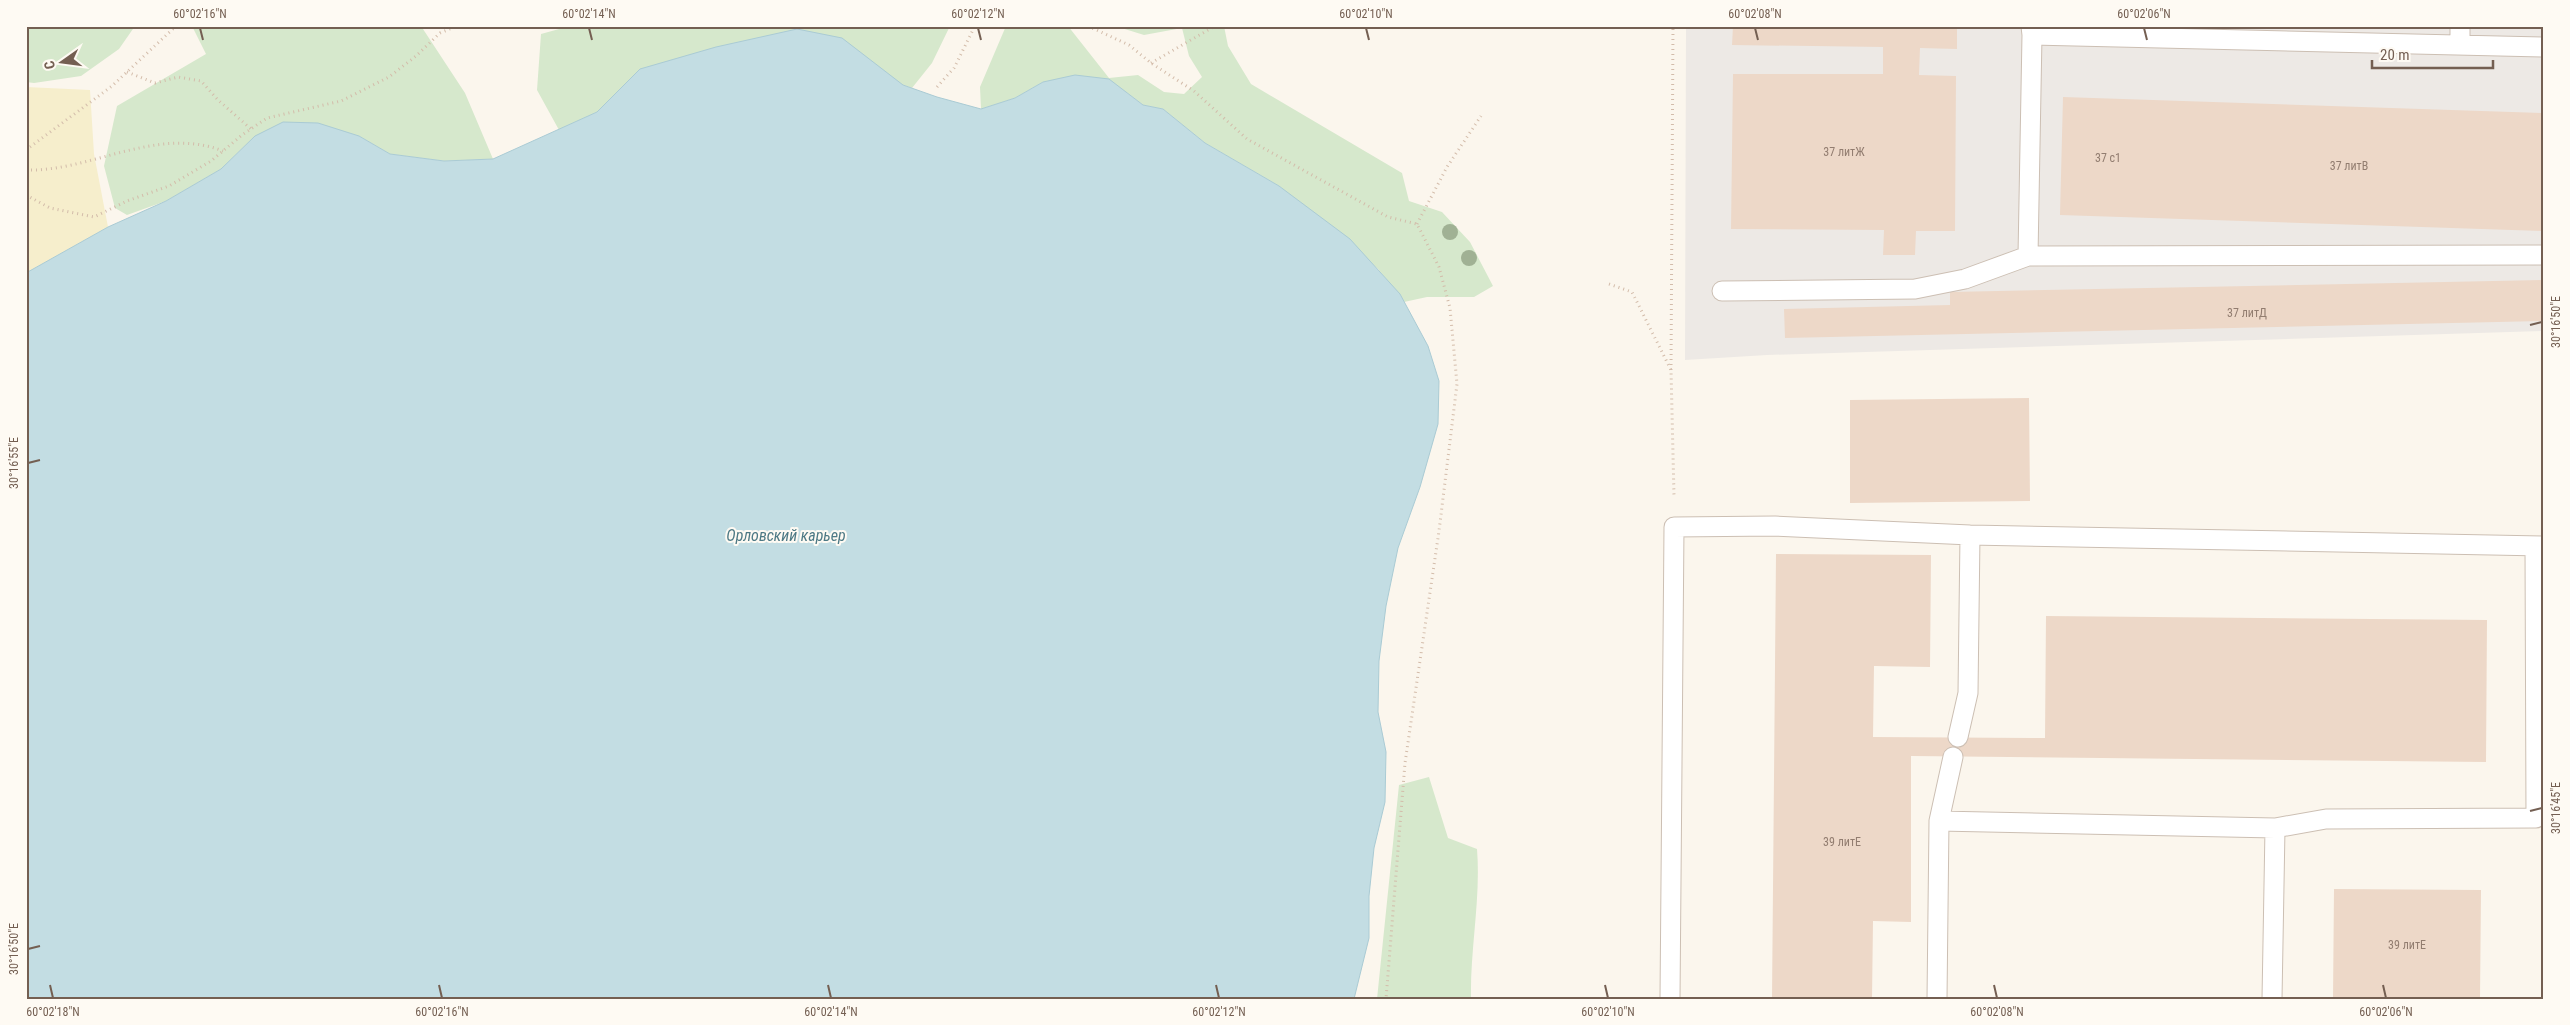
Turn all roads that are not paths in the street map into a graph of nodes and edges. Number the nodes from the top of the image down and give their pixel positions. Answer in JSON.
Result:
{"nodes":[{"id":1,"x":2460,"y":26,"type":"edge"},
{"id":2,"x":2031,"y":31,"type":"edge"},
{"id":3,"x":2460,"y":45,"type":"junction"},
{"id":4,"x":2544,"y":47,"type":"edge"},
{"id":5,"x":2028,"y":256,"type":"junction"},
{"id":6,"x":2544,"y":256,"type":"edge"},
{"id":7,"x":1722,"y":291,"type":"dead end"},
{"id":8,"x":1970,"y":535,"type":"junction"},
{"id":9,"x":2540,"y":546,"type":"edge"},
{"id":10,"x":1958,"y":738,"type":"dead end"},
{"id":11,"x":1953,"y":757,"type":"dead end"},
{"id":12,"x":1939,"y":822,"type":"junction"},
{"id":13,"x":2275,"y":828,"type":"junction"},
{"id":14,"x":1670,"y":999,"type":"edge"},
{"id":15,"x":1937,"y":999,"type":"edge"},
{"id":16,"x":2272,"y":999,"type":"edge"}],
"edges":[{"from":1,"to":3,"type":"lane"},
{"from":2,"to":3,"type":"lane"},
{"from":2,"to":5,"type":"lane"},
{"from":3,"to":4,"type":"lane"},
{"from":5,"to":6,"type":"lane"},
{"from":5,"to":7,"type":"lane"},
{"from":8,"to":9,"type":"lane"},
{"from":8,"to":10,"type":"lane"},
{"from":8,"to":14,"type":"lane"},
{"from":9,"to":13,"type":"lane"},
{"from":11,"to":12,"type":"lane"},
{"from":12,"to":13,"type":"lane"},
{"from":12,"to":15,"type":"lane"},
{"from":13,"to":16,"type":"lane"}]}
